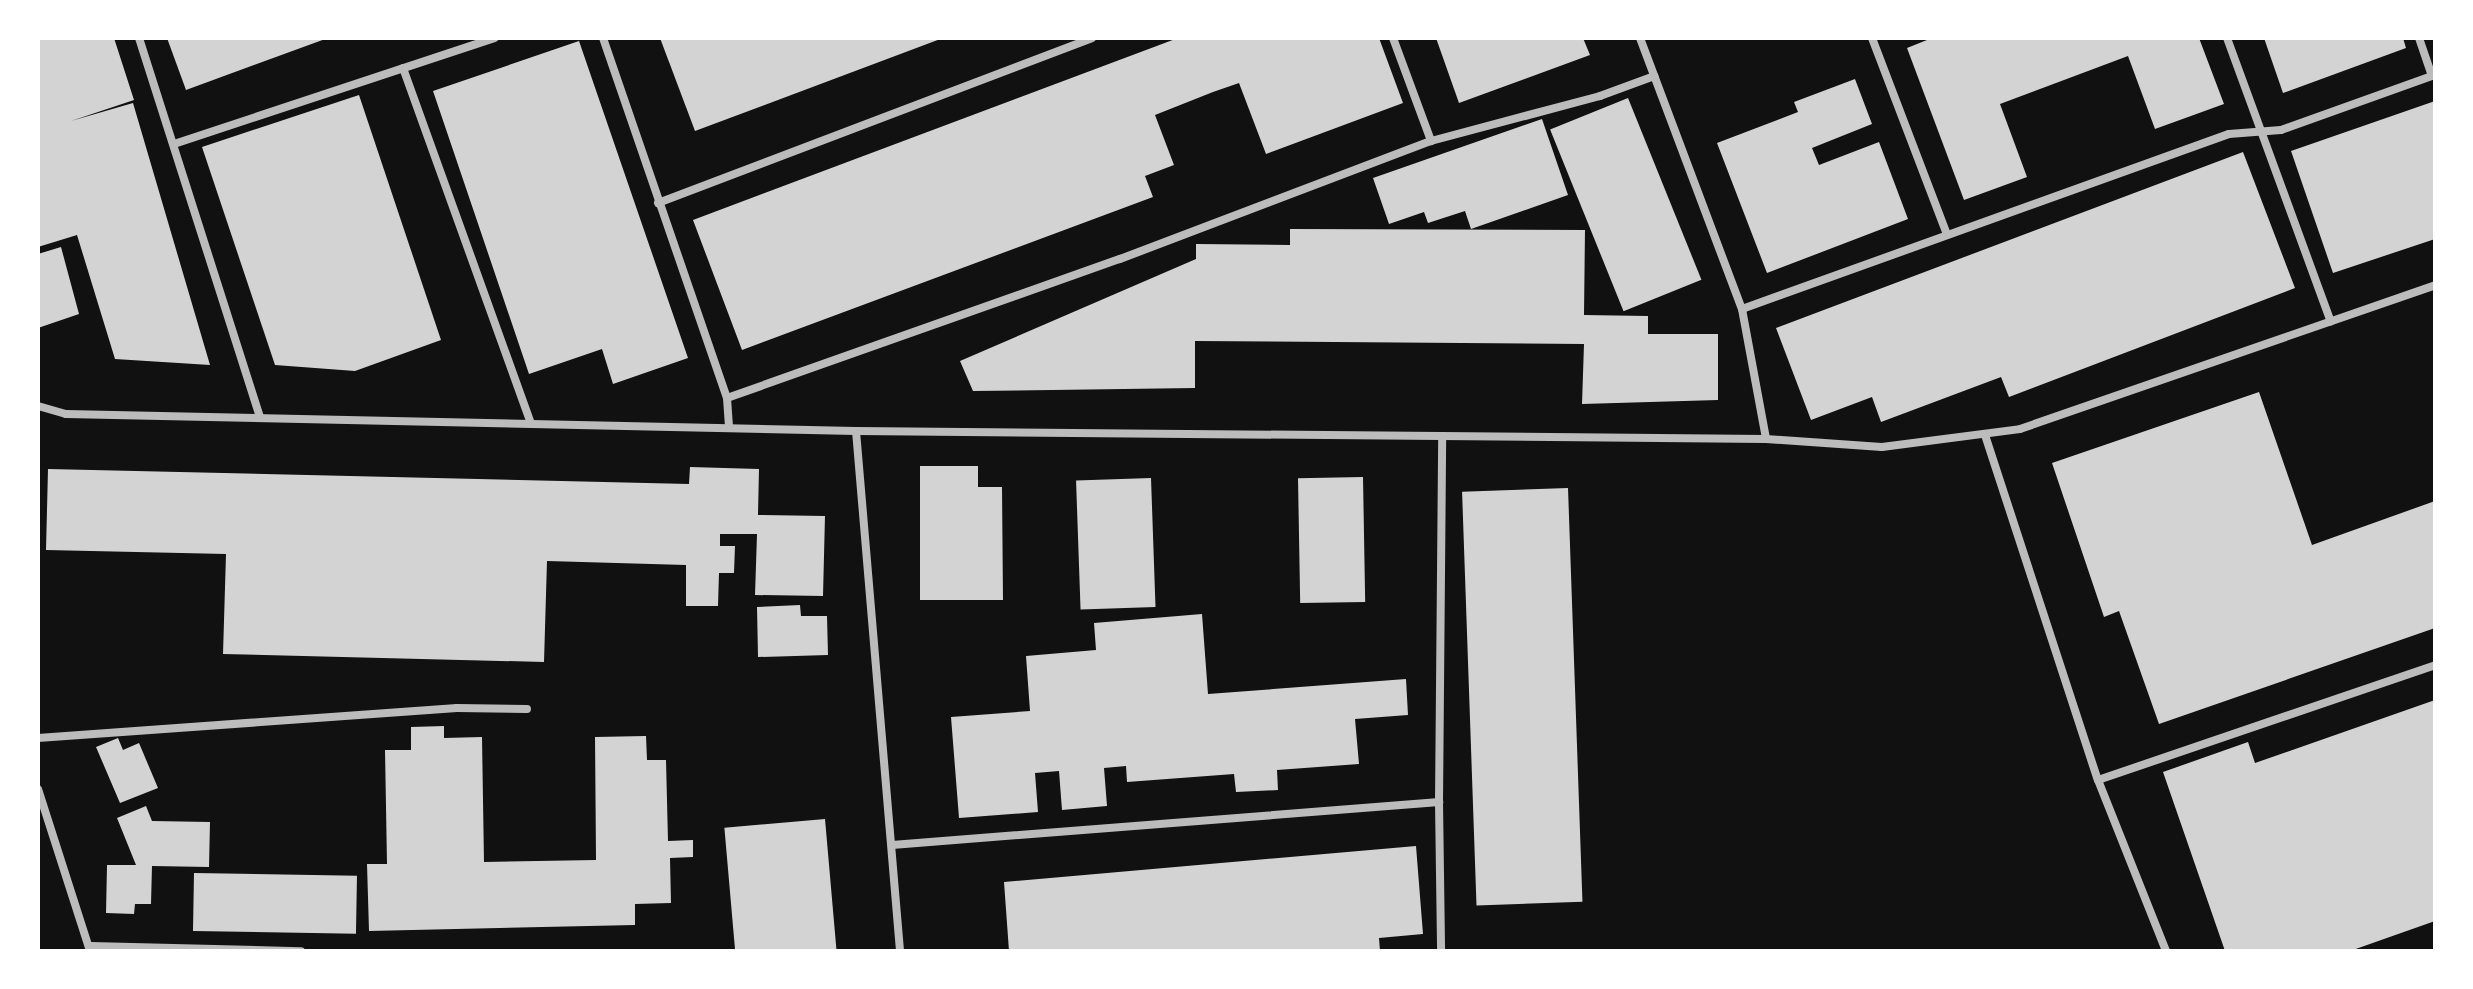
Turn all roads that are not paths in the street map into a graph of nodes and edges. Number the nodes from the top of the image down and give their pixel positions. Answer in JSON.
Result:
{"nodes":[{"id":1,"x":139,"y":38,"type":"edge"},
{"id":2,"x":495,"y":38,"type":"edge"},
{"id":3,"x":603,"y":38,"type":"edge"},
{"id":4,"x":1092,"y":38,"type":"edge"},
{"id":5,"x":1393,"y":38,"type":"edge"},
{"id":6,"x":1640,"y":38,"type":"edge"},
{"id":7,"x":1884,"y":38,"type":"edge"},
{"id":8,"x":2227,"y":38,"type":"edge"},
{"id":9,"x":2419,"y":38,"type":"edge"},
{"id":10,"x":1872,"y":40,"type":"edge"},
{"id":11,"x":403,"y":68,"type":"junction"},
{"id":12,"x":2434,"y":75,"type":"edge"},
{"id":13,"x":1654,"y":76,"type":"junction"},
{"id":14,"x":2258,"y":128,"type":"junction"},
{"id":15,"x":1431,"y":141,"type":"junction"},
{"id":16,"x":174,"y":144,"type":"junction"},
{"id":17,"x":658,"y":203,"type":"junction"},
{"id":18,"x":1946,"y":232,"type":"junction"},
{"id":19,"x":2435,"y":285,"type":"edge"},
{"id":20,"x":1742,"y":309,"type":"junction"},
{"id":21,"x":2331,"y":322,"type":"junction"},
{"id":22,"x":727,"y":398,"type":"junction"},
{"id":23,"x":38,"y":406,"type":"edge"},
{"id":24,"x":259,"y":415,"type":"junction"},
{"id":25,"x":530,"y":421,"type":"junction"},
{"id":26,"x":729,"y":425,"type":"junction"},
{"id":27,"x":856,"y":431,"type":"junction"},
{"id":28,"x":1985,"y":435,"type":"junction"},
{"id":29,"x":1442,"y":438,"type":"junction"},
{"id":30,"x":1766,"y":439,"type":"junction"},
{"id":31,"x":2435,"y":665,"type":"edge"},
{"id":32,"x":527,"y":709,"type":"dead end"},
{"id":33,"x":38,"y":738,"type":"edge"},
{"id":34,"x":2098,"y":780,"type":"junction"},
{"id":35,"x":38,"y":789,"type":"edge"},
{"id":36,"x":1439,"y":802,"type":"junction"},
{"id":37,"x":892,"y":845,"type":"junction"},
{"id":38,"x":91,"y":948,"type":"edge"},
{"id":39,"x":301,"y":951,"type":"edge"},
{"id":40,"x":900,"y":951,"type":"edge"},
{"id":41,"x":1441,"y":951,"type":"edge"},
{"id":42,"x":2166,"y":951,"type":"edge"}],
"edges":[{"from":1,"to":16,"type":"street"},
{"from":2,"to":11,"type":"street"},
{"from":3,"to":17,"type":"street"},
{"from":4,"to":17,"type":"street"},
{"from":5,"to":15,"type":"street"},
{"from":6,"to":13,"type":"street"},
{"from":7,"to":10,"type":"street"},
{"from":8,"to":14,"type":"street"},
{"from":9,"to":12,"type":"street"},
{"from":10,"to":18,"type":"street"},
{"from":11,"to":16,"type":"street"},
{"from":11,"to":25,"type":"street"},
{"from":12,"to":14,"type":"street"},
{"from":13,"to":15,"type":"street"},
{"from":13,"to":20,"type":"street"},
{"from":14,"to":18,"type":"street"},
{"from":14,"to":21,"type":"street"},
{"from":15,"to":22,"type":"street"},
{"from":16,"to":24,"type":"street"},
{"from":17,"to":22,"type":"street"},
{"from":18,"to":20,"type":"street"},
{"from":19,"to":21,"type":"street"},
{"from":20,"to":30,"type":"street"},
{"from":21,"to":28,"type":"street"},
{"from":22,"to":26,"type":"street"},
{"from":23,"to":24,"type":"street"},
{"from":24,"to":25,"type":"street"},
{"from":25,"to":26,"type":"street"},
{"from":26,"to":27,"type":"street"},
{"from":27,"to":29,"type":"street"},
{"from":27,"to":37,"type":"street"},
{"from":28,"to":30,"type":"street"},
{"from":28,"to":34,"type":"street"},
{"from":29,"to":30,"type":"street"},
{"from":29,"to":36,"type":"street"},
{"from":31,"to":34,"type":"street"},
{"from":32,"to":33,"type":"street"},
{"from":34,"to":42,"type":"street"},
{"from":35,"to":38,"type":"street"},
{"from":36,"to":37,"type":"street"},
{"from":36,"to":41,"type":"street"},
{"from":37,"to":40,"type":"street"},
{"from":38,"to":39,"type":"street"}]}
